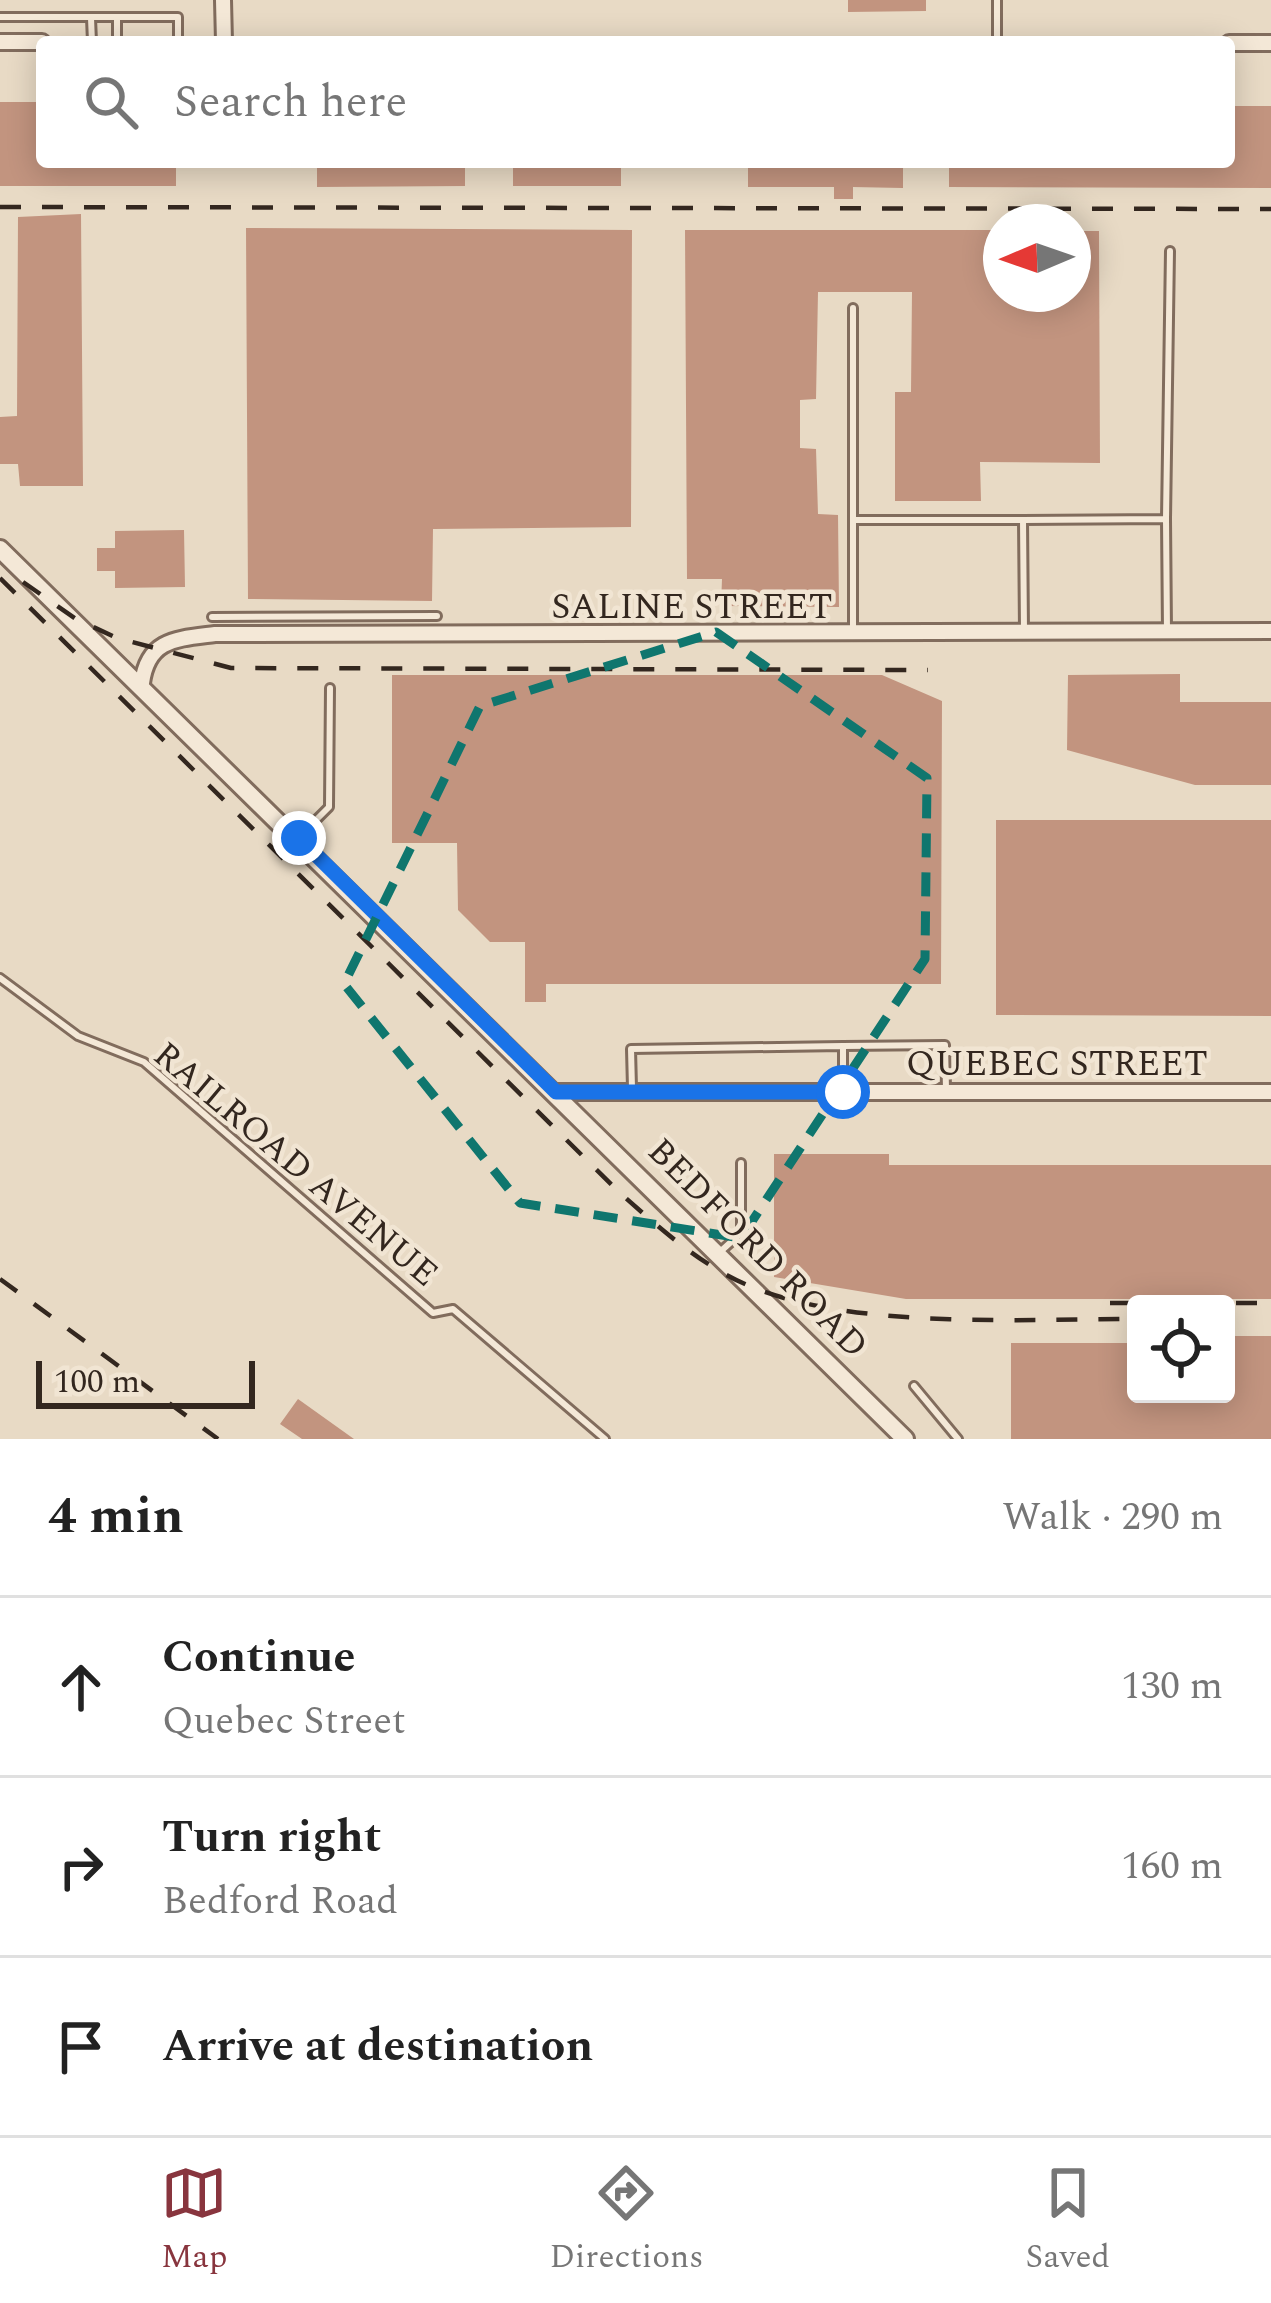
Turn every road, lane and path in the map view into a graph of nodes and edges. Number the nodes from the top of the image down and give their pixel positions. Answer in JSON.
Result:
{"nodes":[{"id":1,"x":224,"y":0,"type":"edge"},
{"id":2,"x":997,"y":0,"type":"edge"},
{"id":3,"x":0,"y":17,"type":"edge"},
{"id":4,"x":19,"y":17,"type":"junction"},
{"id":5,"x":92,"y":18,"type":"junction"},
{"id":6,"x":116,"y":18,"type":"junction"},
{"id":7,"x":92,"y":36,"type":"edge"},
{"id":8,"x":117,"y":36,"type":"edge"},
{"id":9,"x":178,"y":36,"type":"edge"},
{"id":10,"x":224,"y":36,"type":"edge"},
{"id":11,"x":997,"y":36,"type":"edge"},
{"id":12,"x":0,"y":42,"type":"edge"},
{"id":13,"x":19,"y":42,"type":"junction"},
{"id":14,"x":36,"y":42,"type":"edge"},
{"id":15,"x":1271,"y":43,"type":"edge"},
{"id":16,"x":1235,"y":44,"type":"edge"},
{"id":17,"x":1170,"y":250,"type":"dead end"},
{"id":18,"x":853,"y":308,"type":"dead end"},
{"id":19,"x":1166,"y":519,"type":"junction"},
{"id":20,"x":853,"y":520,"type":"junction"},
{"id":21,"x":1023,"y":520,"type":"junction"},
{"id":22,"x":0,"y":549,"type":"edge"},
{"id":23,"x":353,"y":616,"type":"junction"},
{"id":24,"x":437,"y":616,"type":"dead end"},
{"id":25,"x":212,"y":617,"type":"dead end"},
{"id":26,"x":1271,"y":631,"type":"edge"},
{"id":27,"x":1024,"y":632,"type":"junction"},
{"id":28,"x":1166,"y":632,"type":"junction"},
{"id":29,"x":353,"y":634,"type":"junction"},
{"id":30,"x":853,"y":635,"type":"junction"},
{"id":31,"x":142,"y":683,"type":"junction"},
{"id":32,"x":330,"y":688,"type":"dead end"},
{"id":33,"x":299,"y":838,"type":"junction"},
{"id":34,"x":0,"y":978,"type":"edge"},
{"id":35,"x":842,"y":1046,"type":"junction"},
{"id":36,"x":556,"y":1092,"type":"junction"},
{"id":37,"x":632,"y":1092,"type":"junction"},
{"id":38,"x":843,"y":1092,"type":"junction"},
{"id":39,"x":946,"y":1092,"type":"junction"},
{"id":40,"x":1271,"y":1092,"type":"edge"},
{"id":41,"x":741,"y":1163,"type":"dead end"},
{"id":42,"x":718,"y":1253,"type":"junction"},
{"id":43,"x":914,"y":1386,"type":"dead end"},
{"id":44,"x":605,"y":1439,"type":"edge"},
{"id":45,"x":905,"y":1439,"type":"edge"},
{"id":46,"x":958,"y":1439,"type":"edge"}],
"edges":[{"from":1,"to":10,"type":"street"},
{"from":2,"to":11,"type":"lane"},
{"from":3,"to":4,"type":"lane"},
{"from":4,"to":5,"type":"lane"},
{"from":4,"to":13,"type":"lane"},
{"from":5,"to":6,"type":"lane"},
{"from":5,"to":7,"type":"lane"},
{"from":6,"to":8,"type":"lane"},
{"from":6,"to":9,"type":"lane"},
{"from":12,"to":13,"type":"street"},
{"from":13,"to":14,"type":"street"},
{"from":15,"to":16,"type":"street"},
{"from":17,"to":19,"type":"lane"},
{"from":18,"to":20,"type":"lane"},
{"from":19,"to":21,"type":"lane"},
{"from":19,"to":28,"type":"lane"},
{"from":20,"to":21,"type":"lane"},
{"from":20,"to":30,"type":"lane"},
{"from":21,"to":27,"type":"lane"},
{"from":22,"to":31,"type":"street","name":"BEDFORD ROAD"},
{"from":23,"to":24,"type":"lane"},
{"from":23,"to":25,"type":"lane"},
{"from":23,"to":29,"type":"lane"},
{"from":26,"to":28,"type":"street","name":"SALINE STREET"},
{"from":27,"to":28,"type":"street","name":"SALINE STREET"},
{"from":27,"to":30,"type":"street","name":"SALINE STREET"},
{"from":29,"to":30,"type":"street","name":"SALINE STREET"},
{"from":29,"to":31,"type":"street","name":"SALINE STREET"},
{"from":31,"to":33,"type":"street","name":"BEDFORD ROAD"},
{"from":32,"to":33,"type":"lane"},
{"from":33,"to":36,"type":"street","name":"BEDFORD ROAD"},
{"from":34,"to":44,"type":"lane","name":"RAILROAD AVENUE"},
{"from":35,"to":37,"type":"lane"},
{"from":35,"to":38,"type":"lane"},
{"from":35,"to":39,"type":"lane"},
{"from":36,"to":37,"type":"street","name":"QUEBEC STREET"},
{"from":36,"to":42,"type":"street","name":"BEDFORD ROAD"},
{"from":37,"to":38,"type":"street","name":"QUEBEC STREET"},
{"from":38,"to":39,"type":"street","name":"QUEBEC STREET"},
{"from":39,"to":40,"type":"street","name":"QUEBEC STREET"},
{"from":41,"to":42,"type":"lane"},
{"from":42,"to":45,"type":"street","name":"BEDFORD ROAD"},
{"from":43,"to":46,"type":"lane"}]}
